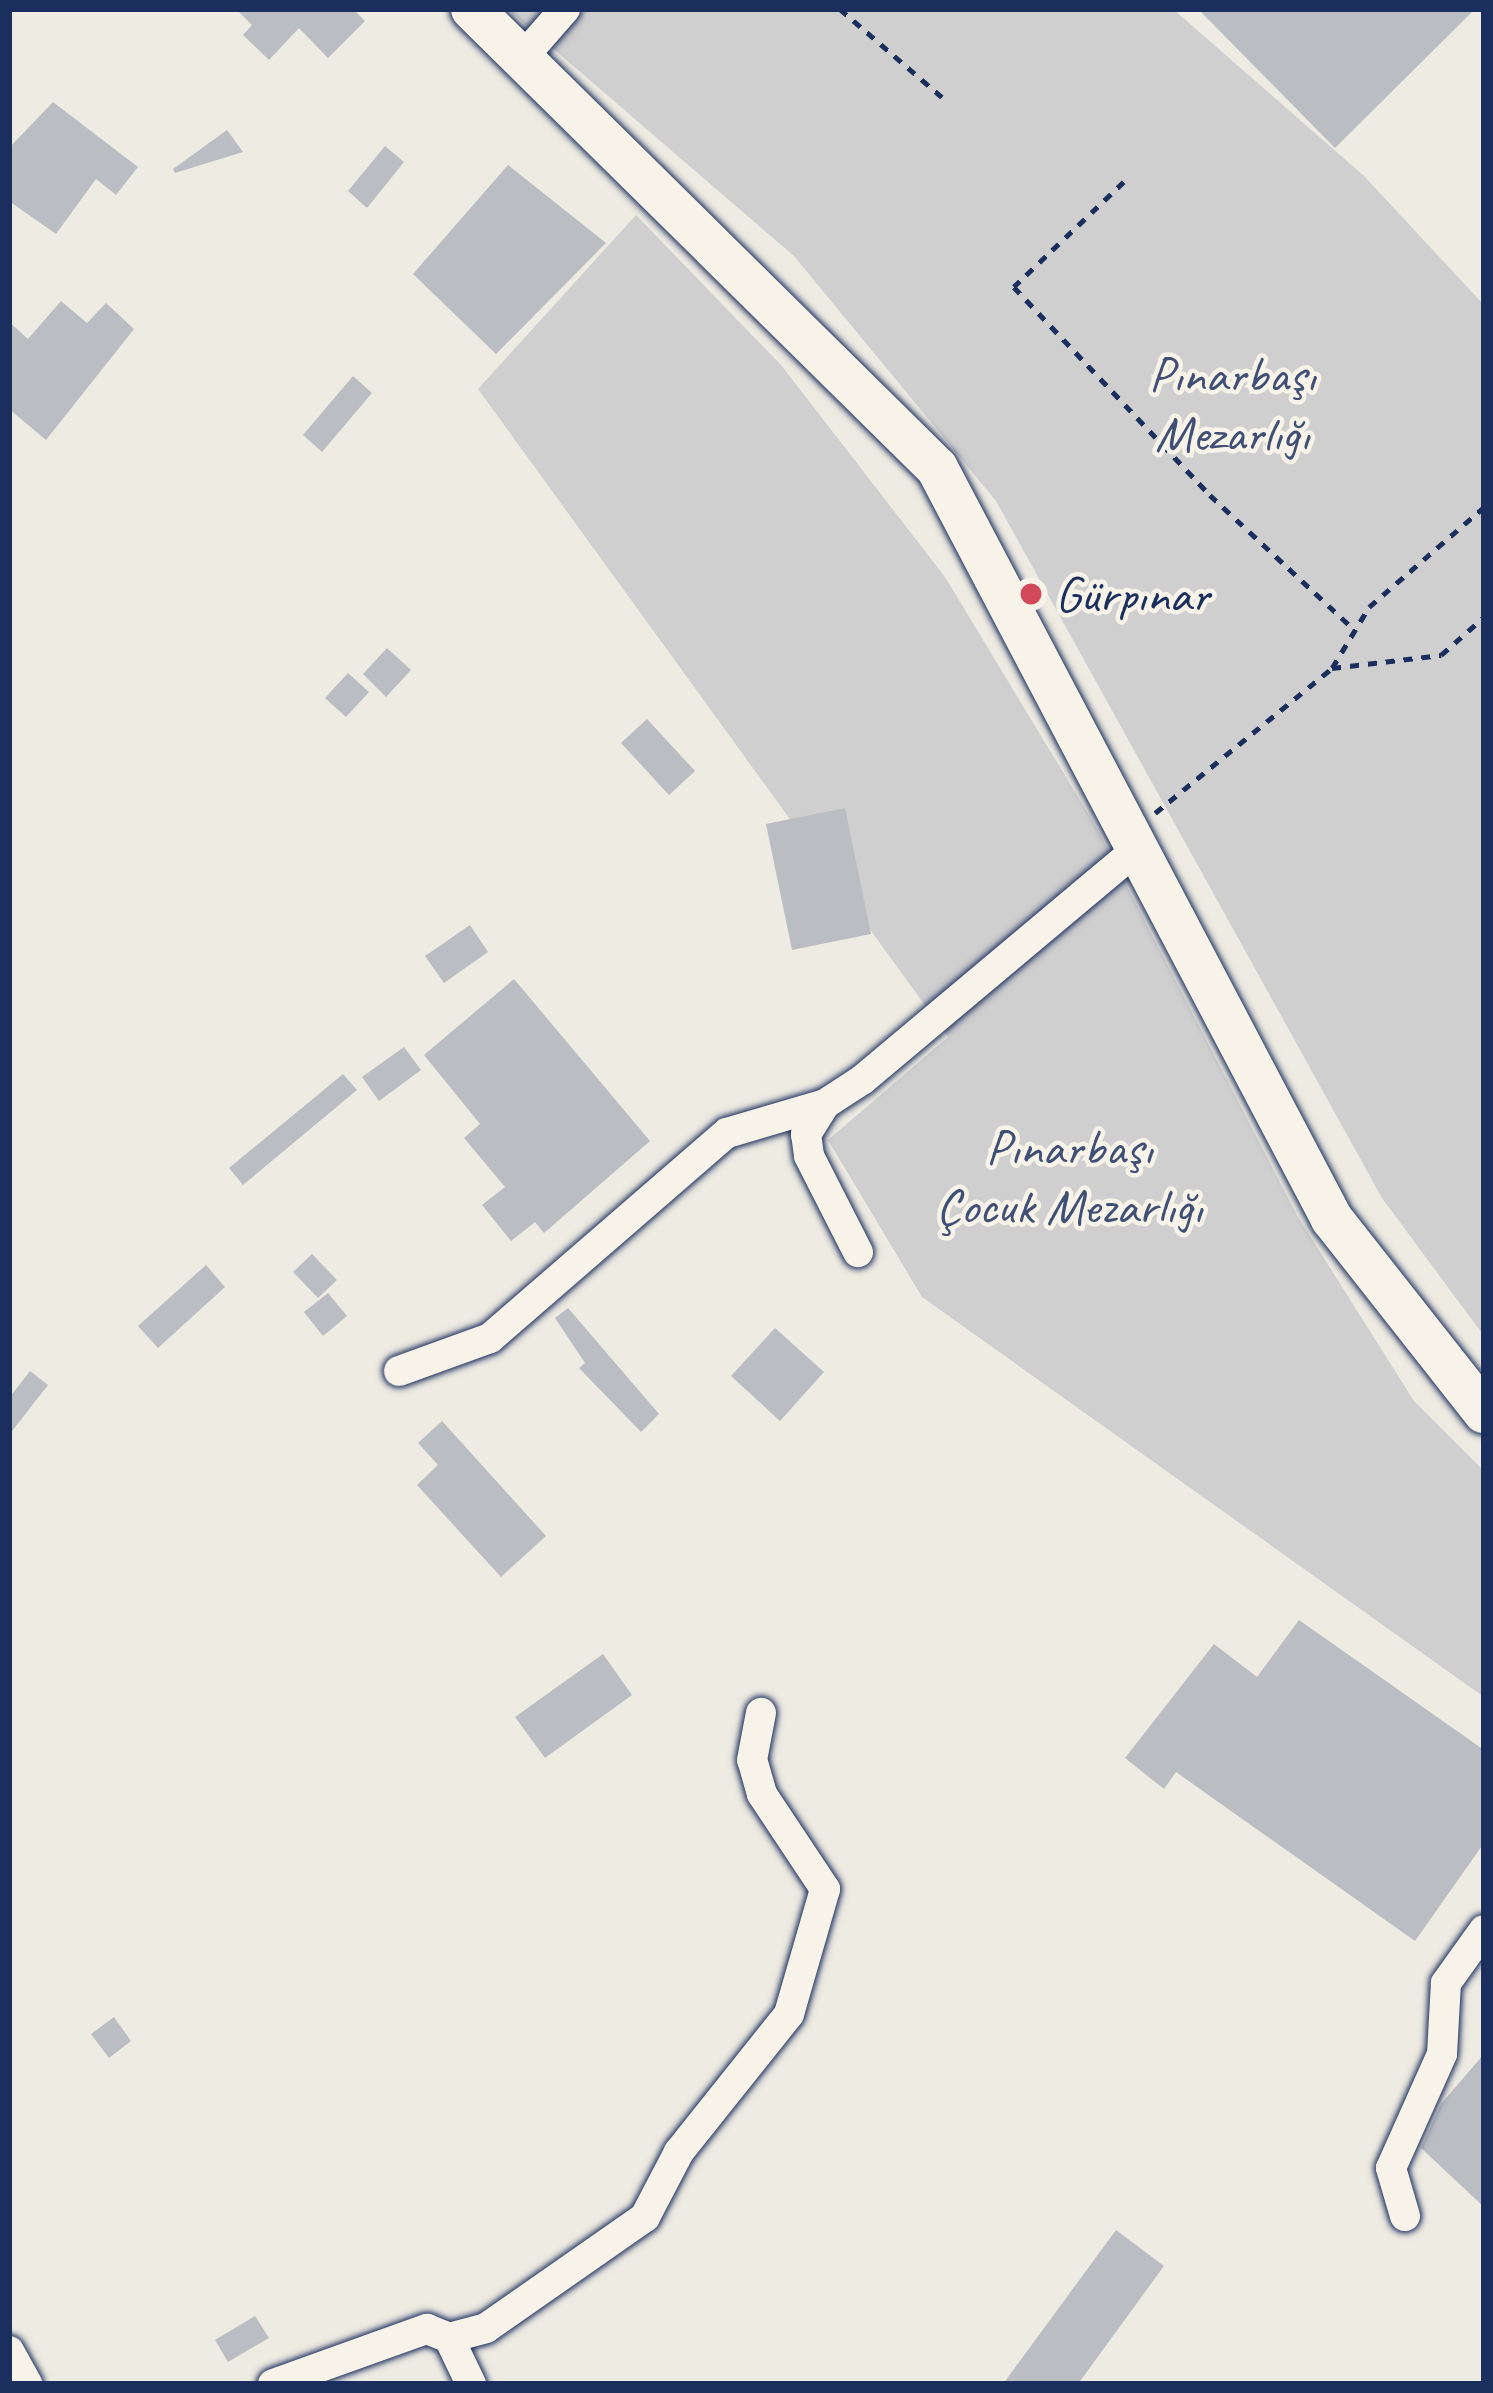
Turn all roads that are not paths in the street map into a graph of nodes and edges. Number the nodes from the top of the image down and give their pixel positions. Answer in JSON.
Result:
{"nodes":[{"id":1,"x":472,"y":9,"type":"edge"},
{"id":2,"x":565,"y":9,"type":"edge"},
{"id":3,"x":523,"y":57,"type":"junction"},
{"id":4,"x":1136,"y":840,"type":"junction"},
{"id":5,"x":825,"y":1104,"type":"junction"},
{"id":6,"x":858,"y":1252,"type":"dead end"},
{"id":7,"x":399,"y":1371,"type":"dead end"},
{"id":8,"x":1484,"y":1412,"type":"edge"},
{"id":9,"x":761,"y":1713,"type":"dead end"},
{"id":10,"x":1484,"y":1930,"type":"edge"},
{"id":11,"x":1405,"y":2216,"type":"dead end"},
{"id":12,"x":449,"y":2338,"type":"junction"},
{"id":13,"x":9,"y":2351,"type":"edge"},
{"id":14,"x":27,"y":2384,"type":"edge"},
{"id":15,"x":273,"y":2384,"type":"edge"},
{"id":16,"x":472,"y":2384,"type":"edge"}],
"edges":[{"from":1,"to":3,"type":"main road"},
{"from":2,"to":3,"type":"street"},
{"from":3,"to":4,"type":"main road"},
{"from":4,"to":5,"type":"street"},
{"from":4,"to":8,"type":"main road"},
{"from":5,"to":6,"type":"street"},
{"from":5,"to":7,"type":"street"},
{"from":9,"to":12,"type":"street"},
{"from":10,"to":11,"type":"street"},
{"from":12,"to":15,"type":"street"},
{"from":12,"to":16,"type":"street"},
{"from":13,"to":14,"type":"street"}]}
